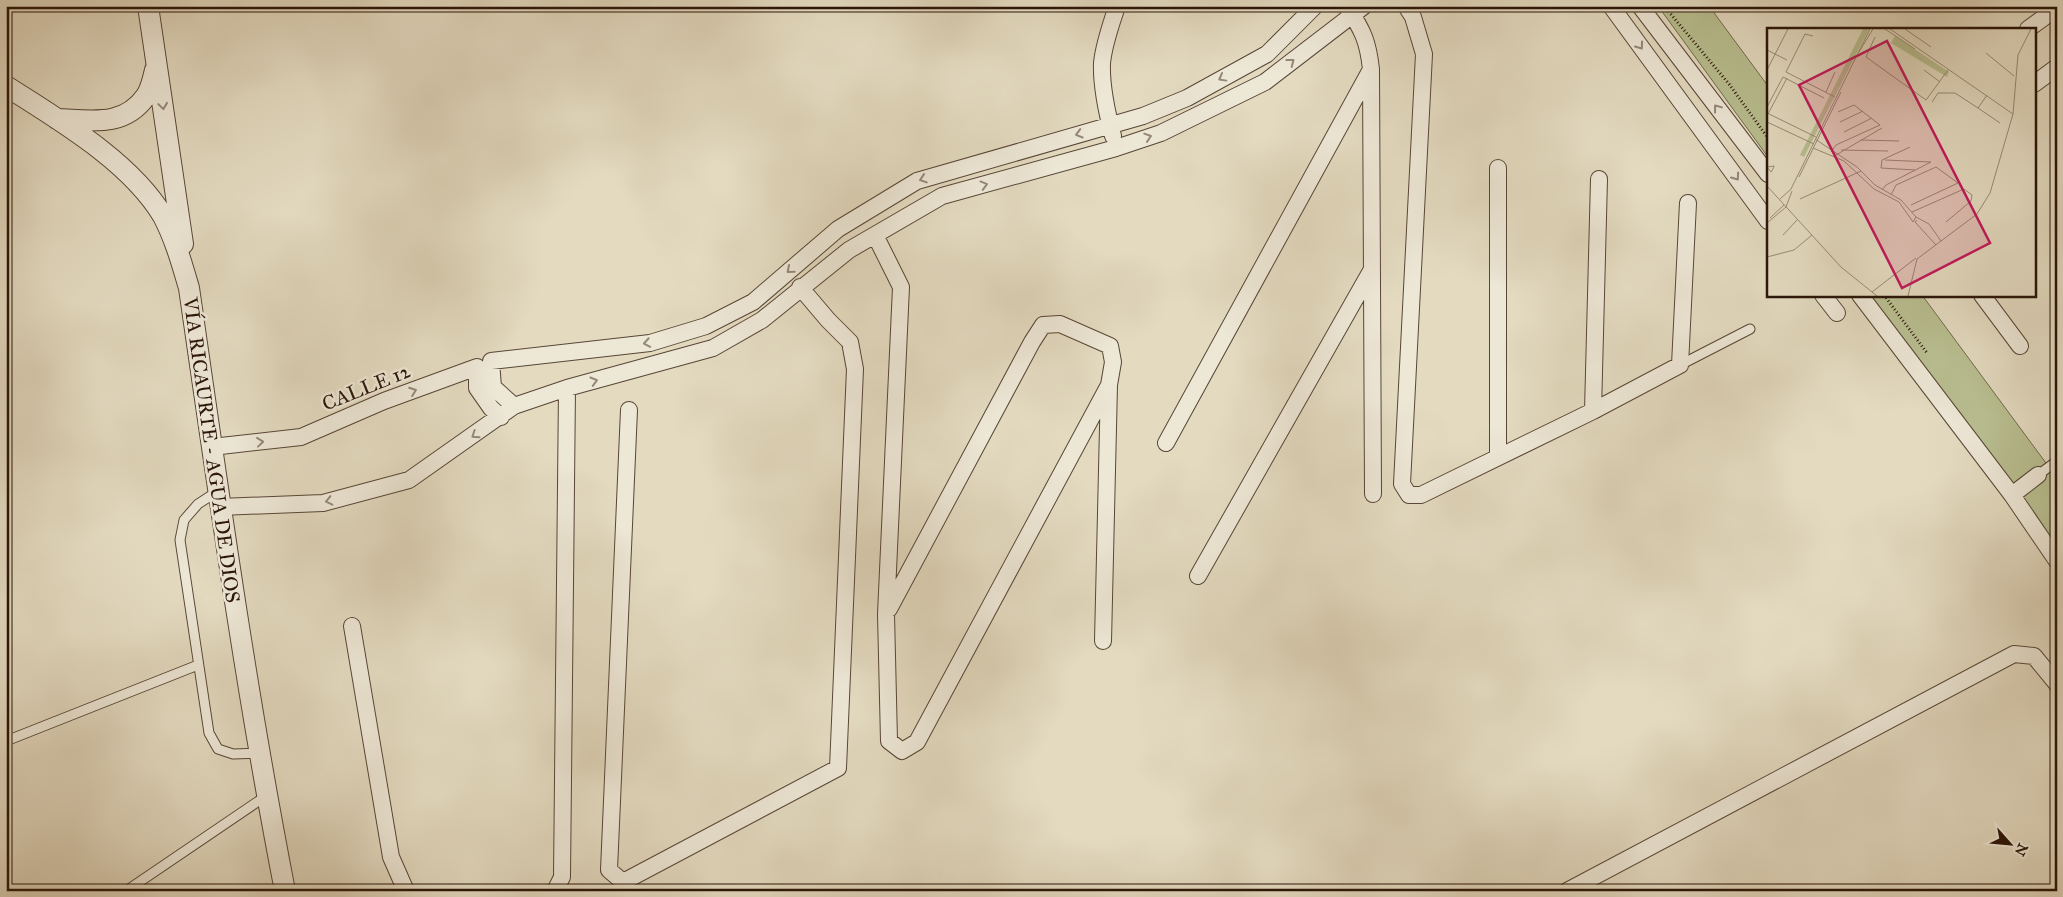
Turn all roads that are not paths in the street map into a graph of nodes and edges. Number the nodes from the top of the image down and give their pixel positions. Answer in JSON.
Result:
{"nodes":[{"id":1,"x":148,"y":6,"type":"edge"},
{"id":2,"x":1118,"y":6,"type":"edge"},
{"id":3,"x":1315,"y":6,"type":"edge"},
{"id":4,"x":1406,"y":6,"type":"edge"},
{"id":5,"x":1611,"y":6,"type":"edge"},
{"id":6,"x":1640,"y":6,"type":"edge"},
{"id":7,"x":2057,"y":8,"type":"edge"},
{"id":8,"x":1354,"y":9,"type":"edge"},
{"id":9,"x":2029,"y":28,"type":"edge"},
{"id":10,"x":157,"y":66,"type":"junction"},
{"id":11,"x":2056,"y":68,"type":"edge"},
{"id":12,"x":1371,"y":69,"type":"junction"},
{"id":13,"x":2036,"y":83,"type":"edge"},
{"id":14,"x":6,"y":86,"type":"edge"},
{"id":15,"x":57,"y":119,"type":"junction"},
{"id":16,"x":1110,"y":125,"type":"junction"},
{"id":17,"x":1116,"y":148,"type":"junction"},
{"id":18,"x":1498,"y":168,"type":"dead end"},
{"id":19,"x":1767,"y":173,"type":"edge"},
{"id":20,"x":1599,"y":179,"type":"dead end"},
{"id":21,"x":1688,"y":203,"type":"dead end"},
{"id":22,"x":1767,"y":221,"type":"edge"},
{"id":23,"x":838,"y":229,"type":"junction"},
{"id":24,"x":875,"y":235,"type":"junction"},
{"id":25,"x":849,"y":250,"type":"junction"},
{"id":26,"x":1372,"y":269,"type":"junction"},
{"id":27,"x":800,"y":287,"type":"junction"},
{"id":28,"x":189,"y":288,"type":"junction"},
{"id":29,"x":1823,"y":296,"type":"edge"},
{"id":30,"x":1861,"y":296,"type":"edge"},
{"id":31,"x":1983,"y":296,"type":"edge"},
{"id":32,"x":753,"y":302,"type":"junction"},
{"id":33,"x":1837,"y":314,"type":"dead end"},
{"id":34,"x":762,"y":320,"type":"junction"},
{"id":35,"x":1750,"y":329,"type":"dead end"},
{"id":36,"x":2020,"y":346,"type":"dead end"},
{"id":37,"x":1680,"y":365,"type":"junction"},
{"id":38,"x":1108,"y":384,"type":"junction"},
{"id":39,"x":567,"y":388,"type":"junction"},
{"id":40,"x":514,"y":406,"type":"junction"},
{"id":41,"x":629,"y":410,"type":"dead end"},
{"id":42,"x":1593,"y":411,"type":"junction"},
{"id":43,"x":501,"y":417,"type":"junction"},
{"id":44,"x":1166,"y":443,"type":"dead end"},
{"id":45,"x":212,"y":447,"type":"junction"},
{"id":46,"x":1498,"y":457,"type":"junction"},
{"id":47,"x":2057,"y":461,"type":"edge"},
{"id":48,"x":2038,"y":475,"type":"joint"},
{"id":49,"x":1373,"y":494,"type":"dead end"},
{"id":50,"x":2012,"y":494,"type":"junction"},
{"id":51,"x":219,"y":499,"type":"junction"},
{"id":52,"x":2057,"y":561,"type":"edge"},
{"id":53,"x":1198,"y":576,"type":"dead end"},
{"id":54,"x":886,"y":614,"type":"junction"},
{"id":55,"x":352,"y":626,"type":"dead end"},
{"id":56,"x":1103,"y":641,"type":"dead end"},
{"id":57,"x":198,"y":665,"type":"junction"},
{"id":58,"x":2057,"y":684,"type":"edge"},
{"id":59,"x":6,"y":741,"type":"edge"},
{"id":60,"x":260,"y":753,"type":"junction"},
{"id":61,"x":266,"y":796,"type":"junction"},
{"id":62,"x":126,"y":891,"type":"edge"},
{"id":63,"x":285,"y":891,"type":"edge"},
{"id":64,"x":406,"y":891,"type":"edge"},
{"id":65,"x":555,"y":891,"type":"edge"},
{"id":66,"x":1567,"y":891,"type":"edge"}],
"edges":[{"from":1,"to":10,"type":"street"},
{"from":2,"to":16,"type":"street"},
{"from":3,"to":16,"type":"street","one_way":true},
{"from":4,"to":46,"type":"street"},
{"from":5,"to":22,"type":"street","one_way":true},
{"from":19,"to":6,"type":"street","one_way":true},
{"from":7,"to":9,"type":"street"},
{"from":8,"to":12,"type":"street"},
{"from":17,"to":8,"type":"street","one_way":true},
{"from":10,"to":15,"type":"street"},
{"from":10,"to":28,"type":"street","one_way":true},
{"from":11,"to":13,"type":"street"},
{"from":12,"to":26,"type":"street"},
{"from":12,"to":44,"type":"street"},
{"from":14,"to":15,"type":"street","name":"VÍA RICAURTE - AGUA DE DIOS"},
{"from":15,"to":28,"type":"street","name":"VÍA RICAURTE - AGUA DE DIOS"},
{"from":16,"to":17,"type":"street"},
{"from":16,"to":23,"type":"street","one_way":true},
{"from":24,"to":17,"type":"street","one_way":true},
{"from":18,"to":46,"type":"street"},
{"from":20,"to":42,"type":"street"},
{"from":21,"to":37,"type":"street"},
{"from":23,"to":25,"type":"street"},
{"from":23,"to":32,"type":"street","one_way":true},
{"from":24,"to":25,"type":"street"},
{"from":24,"to":54,"type":"street"},
{"from":25,"to":27,"type":"street"},
{"from":26,"to":49,"type":"street"},
{"from":26,"to":53,"type":"street"},
{"from":27,"to":34,"type":"street"},
{"from":27,"to":41,"type":"street"},
{"from":28,"to":45,"type":"street","name":"VÍA RICAURTE - AGUA DE DIOS"},
{"from":29,"to":33,"type":"street"},
{"from":30,"to":50,"type":"street"},
{"from":31,"to":36,"type":"street"},
{"from":32,"to":34,"type":"street"},
{"from":32,"to":40,"type":"street","one_way":true},
{"from":39,"to":34,"type":"street","one_way":true},
{"from":35,"to":37,"type":"lane"},
{"from":37,"to":42,"type":"street"},
{"from":38,"to":54,"type":"street"},
{"from":38,"to":54,"type":"street"},
{"from":38,"to":56,"type":"street"},
{"from":39,"to":40,"type":"street"},
{"from":39,"to":65,"type":"street"},
{"from":40,"to":43,"type":"street"},
{"from":42,"to":46,"type":"street"},
{"from":45,"to":43,"type":"street","name":"CALLE 12","one_way":true},
{"from":43,"to":51,"type":"street","one_way":true},
{"from":45,"to":51,"type":"street","name":"VÍA RICAURTE - AGUA DE DIOS"},
{"from":47,"to":48,"type":"lane"},
{"from":48,"to":50,"type":"street"},
{"from":50,"to":52,"type":"street"},
{"from":51,"to":57,"type":"lane"},
{"from":51,"to":60,"type":"street","name":"VÍA RICAURTE - AGUA DE DIOS"},
{"from":55,"to":64,"type":"street"},
{"from":57,"to":59,"type":"lane"},
{"from":57,"to":60,"type":"lane"},
{"from":58,"to":66,"type":"street"},
{"from":60,"to":61,"type":"street","name":"VÍA RICAURTE - AGUA DE DIOS"},
{"from":61,"to":62,"type":"lane"},
{"from":61,"to":63,"type":"street","name":"VÍA RICAURTE - AGUA DE DIOS"}]}
